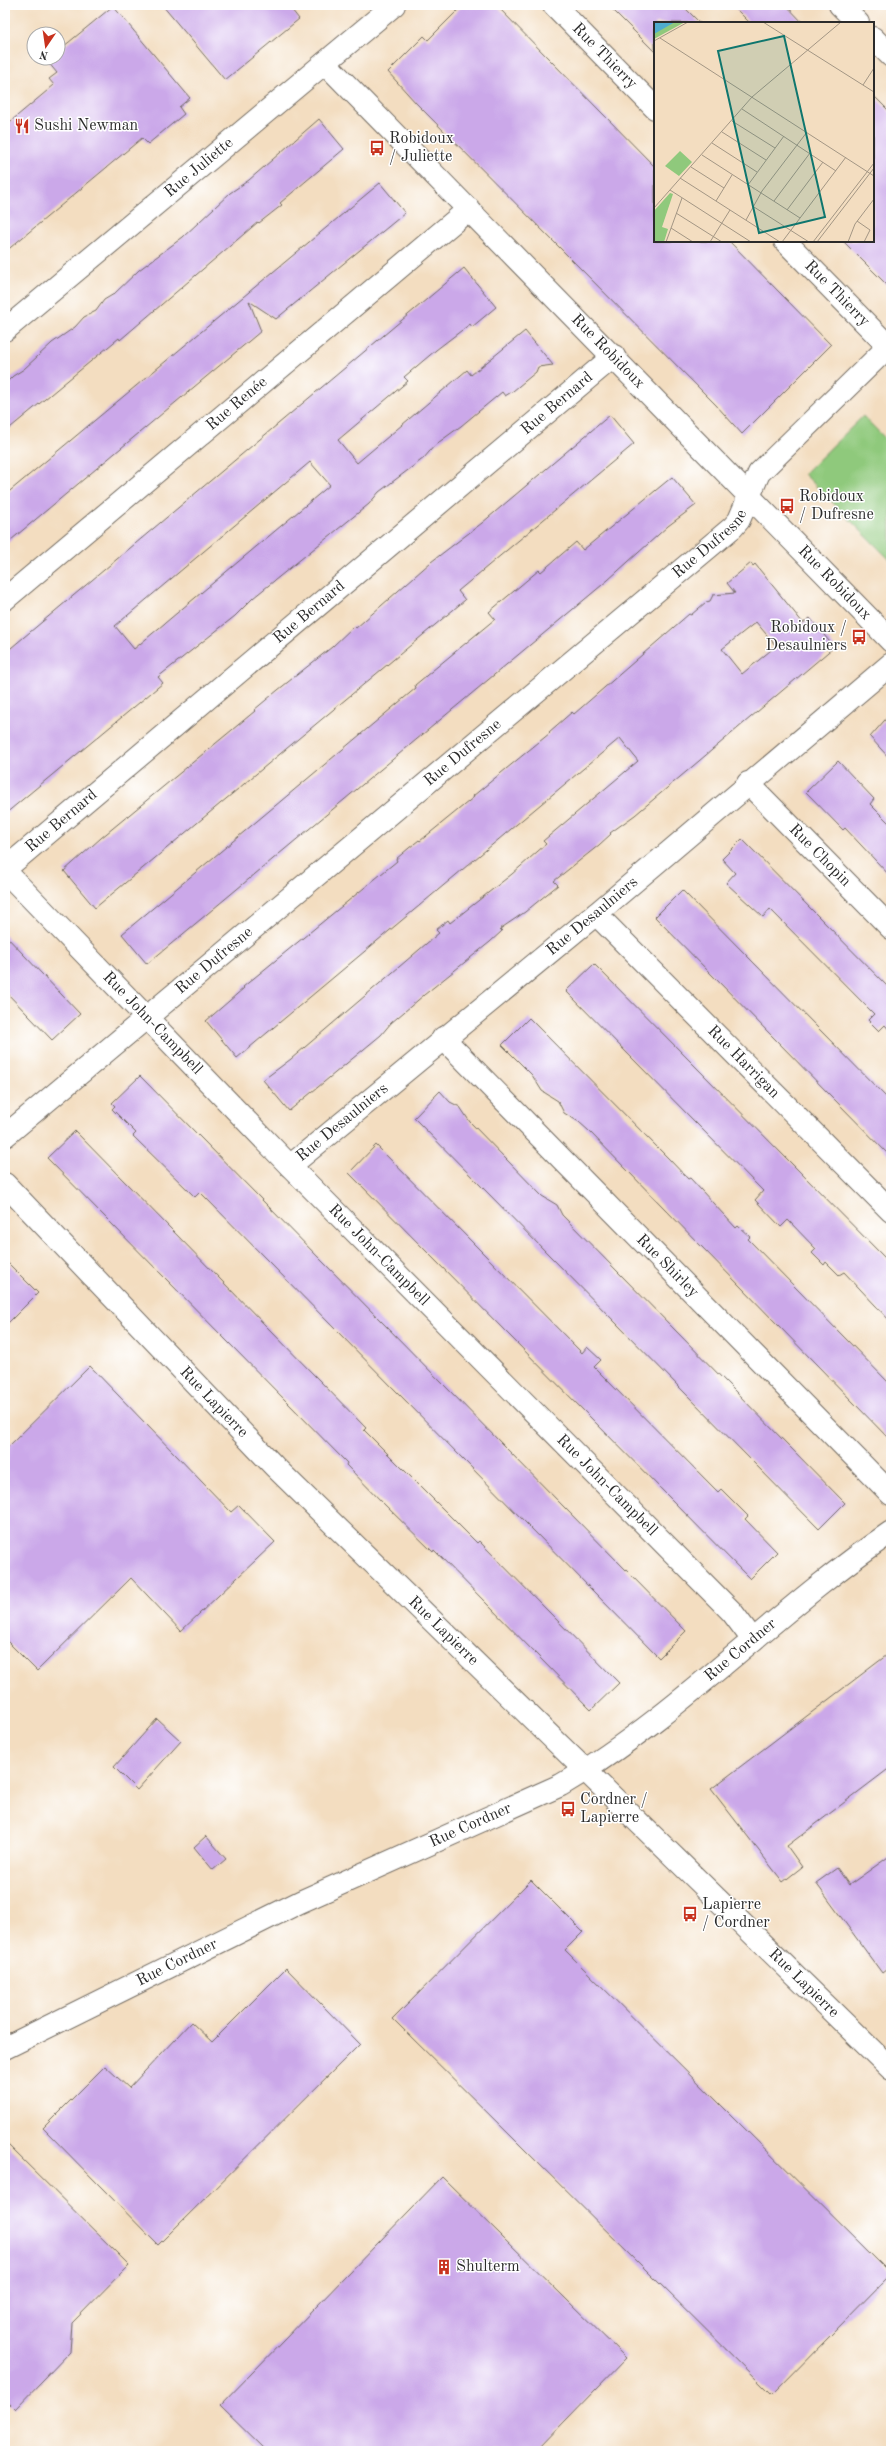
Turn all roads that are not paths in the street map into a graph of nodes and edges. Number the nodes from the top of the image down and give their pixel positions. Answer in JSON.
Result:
{"nodes":[{"id":1,"x":394,"y":5,"type":"edge"},
{"id":2,"x":554,"y":5,"type":"edge"},
{"id":3,"x":840,"y":5,"type":"edge"},
{"id":4,"x":857,"y":22,"type":"edge"},
{"id":5,"x":874,"y":39,"type":"edge"},
{"id":6,"x":891,"y":56,"type":"edge"},
{"id":7,"x":325,"y":63,"type":"junction"},
{"id":8,"x":654,"y":107,"type":"edge"},
{"id":9,"x":469,"y":209,"type":"junction"},
{"id":10,"x":786,"y":242,"type":"edge"},
{"id":11,"x":5,"y":330,"type":"edge"},
{"id":12,"x":890,"y":346,"type":"edge"},
{"id":13,"x":614,"y":356,"type":"junction"},
{"id":14,"x":750,"y":497,"type":"junction"},
{"id":15,"x":5,"y":599,"type":"edge"},
{"id":16,"x":891,"y":641,"type":"edge"},
{"id":17,"x":891,"y":664,"type":"edge"},
{"id":18,"x":748,"y":783,"type":"junction"},
{"id":19,"x":5,"y":870,"type":"edge"},
{"id":20,"x":596,"y":914,"type":"junction"},
{"id":21,"x":891,"y":928,"type":"edge"},
{"id":22,"x":146,"y":1018,"type":"junction"},
{"id":23,"x":443,"y":1038,"type":"junction"},
{"id":24,"x":5,"y":1136,"type":"edge"},
{"id":25,"x":290,"y":1166,"type":"junction"},
{"id":26,"x":5,"y":1184,"type":"edge"},
{"id":27,"x":891,"y":1211,"type":"edge"},
{"id":28,"x":891,"y":1494,"type":"edge"},
{"id":29,"x":891,"y":1532,"type":"edge"},
{"id":30,"x":753,"y":1640,"type":"junction"},
{"id":31,"x":586,"y":1771,"type":"junction"},
{"id":32,"x":5,"y":2048,"type":"edge"},
{"id":33,"x":891,"y":2069,"type":"edge"}],
"edges":[{"from":1,"to":7,"type":"street","name":"Rue Juliette"},
{"from":2,"to":8,"type":"street","name":"Rue Thierry"},
{"from":3,"to":4,"type":"street"},
{"from":5,"to":6,"type":"street"},
{"from":7,"to":9,"type":"street","name":"Rue Robidoux"},
{"from":7,"to":11,"type":"street","name":"Rue Juliette"},
{"from":9,"to":13,"type":"street","name":"Rue Robidoux"},
{"from":9,"to":15,"type":"street","name":"Rue Renée"},
{"from":10,"to":12,"type":"street","name":"Rue Thierry"},
{"from":12,"to":14,"type":"street","name":"Rue Dufresne"},
{"from":13,"to":14,"type":"street","name":"Rue Robidoux"},
{"from":13,"to":19,"type":"street","name":"Rue Bernard"},
{"from":14,"to":16,"type":"street","name":"Rue Robidoux"},
{"from":14,"to":22,"type":"street","name":"Rue Dufresne"},
{"from":17,"to":18,"type":"street","name":"Rue Desaulniers"},
{"from":18,"to":20,"type":"street","name":"Rue Desaulniers"},
{"from":18,"to":21,"type":"street","name":"Rue Chopin"},
{"from":19,"to":22,"type":"street","name":"Rue John-Campbell"},
{"from":20,"to":23,"type":"street","name":"Rue Desaulniers"},
{"from":20,"to":27,"type":"street","name":"Rue Harrigan"},
{"from":22,"to":24,"type":"street","name":"Rue Dufresne"},
{"from":22,"to":25,"type":"street","name":"Rue John-Campbell"},
{"from":23,"to":25,"type":"street","name":"Rue Desaulniers"},
{"from":23,"to":28,"type":"street","name":"Rue Shirley"},
{"from":25,"to":30,"type":"street","name":"Rue John-Campbell"},
{"from":26,"to":31,"type":"street","name":"Rue Lapierre"},
{"from":29,"to":30,"type":"street","name":"Rue Cordner"},
{"from":30,"to":31,"type":"street","name":"Rue Cordner"},
{"from":31,"to":32,"type":"street","name":"Rue Cordner"},
{"from":31,"to":33,"type":"street","name":"Rue Lapierre"}]}
